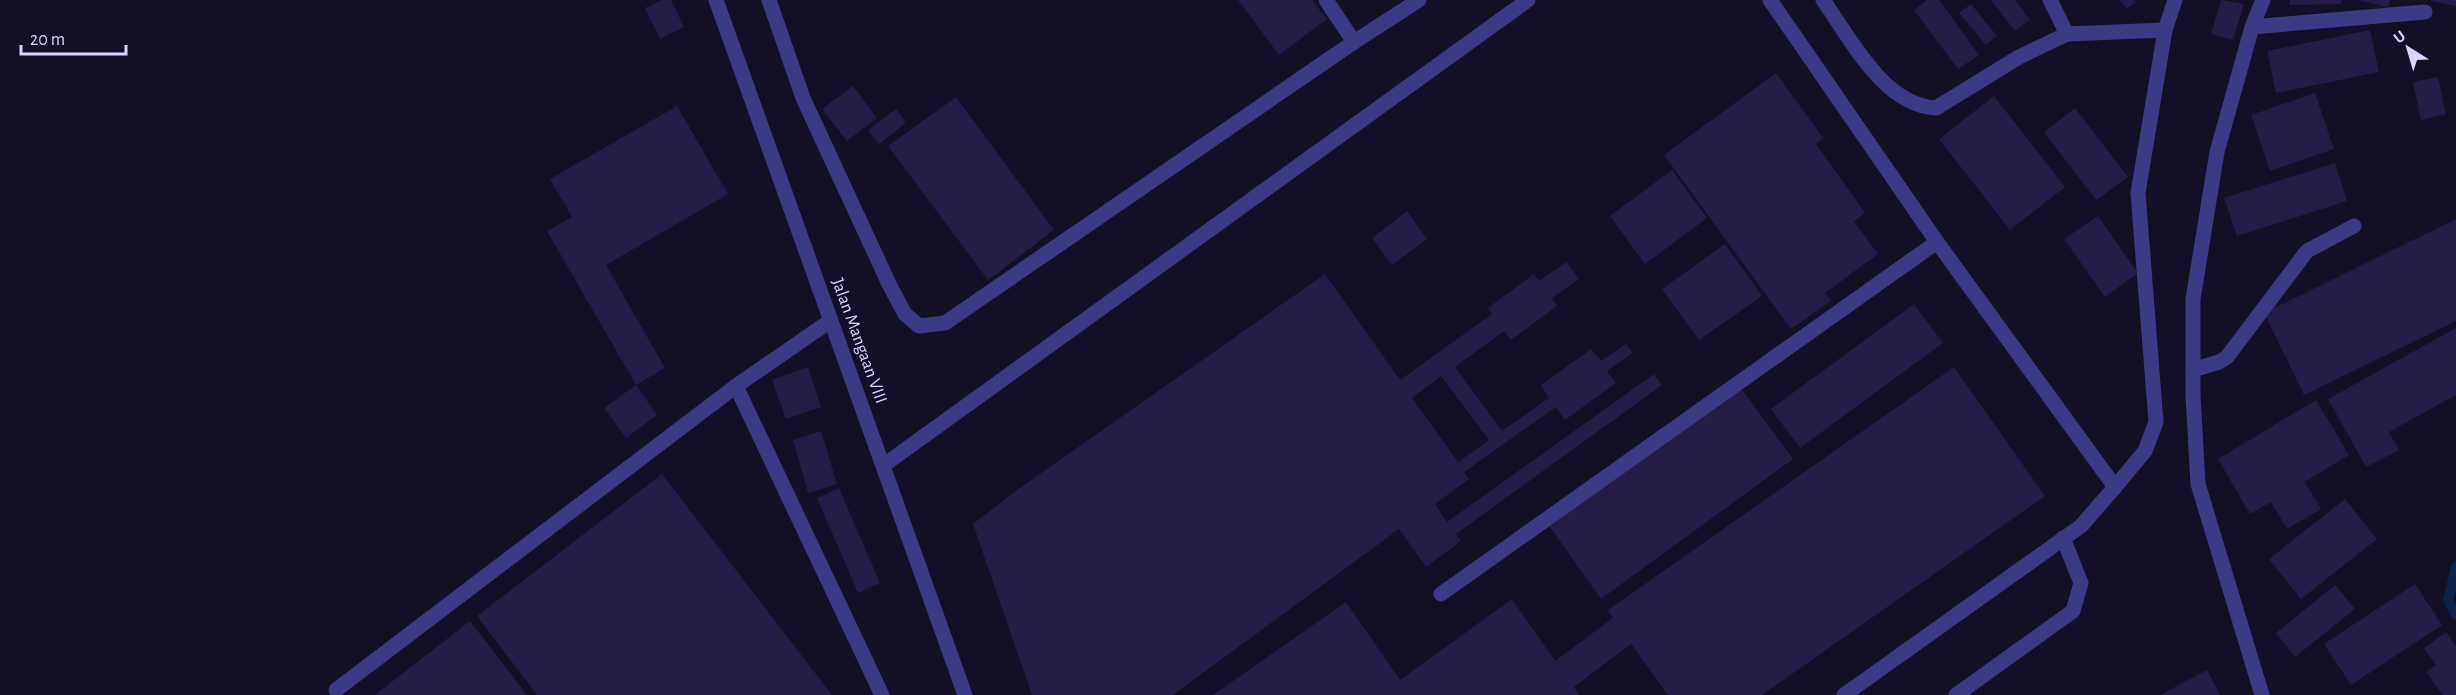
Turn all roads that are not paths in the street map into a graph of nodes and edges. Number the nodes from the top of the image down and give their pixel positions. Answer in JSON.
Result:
{"nodes":[{"id":1,"x":716,"y":0,"type":"edge"},
{"id":2,"x":769,"y":0,"type":"edge"},
{"id":3,"x":1326,"y":0,"type":"edge"},
{"id":4,"x":1419,"y":0,"type":"edge"},
{"id":5,"x":1528,"y":0,"type":"edge"},
{"id":6,"x":1770,"y":0,"type":"edge"},
{"id":7,"x":1823,"y":0,"type":"edge"},
{"id":8,"x":2050,"y":0,"type":"edge"},
{"id":9,"x":2175,"y":0,"type":"edge"},
{"id":10,"x":2263,"y":0,"type":"edge"},
{"id":11,"x":2425,"y":12,"type":"dead end"},
{"id":12,"x":2252,"y":27,"type":"junction"},
{"id":13,"x":2165,"y":30,"type":"junction"},
{"id":14,"x":2067,"y":34,"type":"junction"},
{"id":15,"x":1354,"y":42,"type":"junction"},
{"id":16,"x":2354,"y":226,"type":"dead end"},
{"id":17,"x":1937,"y":242,"type":"junction"},
{"id":18,"x":830,"y":321,"type":"junction"},
{"id":19,"x":2193,"y":370,"type":"junction"},
{"id":20,"x":736,"y":386,"type":"junction"},
{"id":21,"x":884,"y":465,"type":"junction"},
{"id":22,"x":2115,"y":488,"type":"junction"},
{"id":23,"x":2063,"y":538,"type":"junction"},
{"id":24,"x":1441,"y":594,"type":"dead end"},
{"id":25,"x":336,"y":690,"type":"dead end"},
{"id":26,"x":882,"y":695,"type":"edge"},
{"id":27,"x":965,"y":695,"type":"edge"},
{"id":28,"x":1844,"y":695,"type":"edge"},
{"id":29,"x":1956,"y":695,"type":"edge"},
{"id":30,"x":2262,"y":695,"type":"edge"}],
"edges":[{"from":1,"to":18,"type":"street","name":"Jalan Mangaan VIII"},
{"from":2,"to":15,"type":"street"},
{"from":3,"to":15,"type":"street"},
{"from":4,"to":15,"type":"street"},
{"from":5,"to":21,"type":"street"},
{"from":6,"to":17,"type":"street"},
{"from":7,"to":14,"type":"street"},
{"from":8,"to":14,"type":"street"},
{"from":9,"to":13,"type":"street"},
{"from":10,"to":12,"type":"street"},
{"from":11,"to":12,"type":"street"},
{"from":12,"to":19,"type":"street"},
{"from":13,"to":14,"type":"street"},
{"from":13,"to":22,"type":"street"},
{"from":16,"to":19,"type":"street"},
{"from":17,"to":22,"type":"street"},
{"from":17,"to":24,"type":"street"},
{"from":18,"to":20,"type":"street"},
{"from":18,"to":21,"type":"street","name":"Jalan Mangaan VIII"},
{"from":19,"to":30,"type":"street"},
{"from":20,"to":25,"type":"street"},
{"from":20,"to":26,"type":"street"},
{"from":21,"to":27,"type":"street","name":"Jalan Mangaan VIII"},
{"from":22,"to":23,"type":"street"},
{"from":23,"to":28,"type":"street"},
{"from":23,"to":29,"type":"street"}]}
